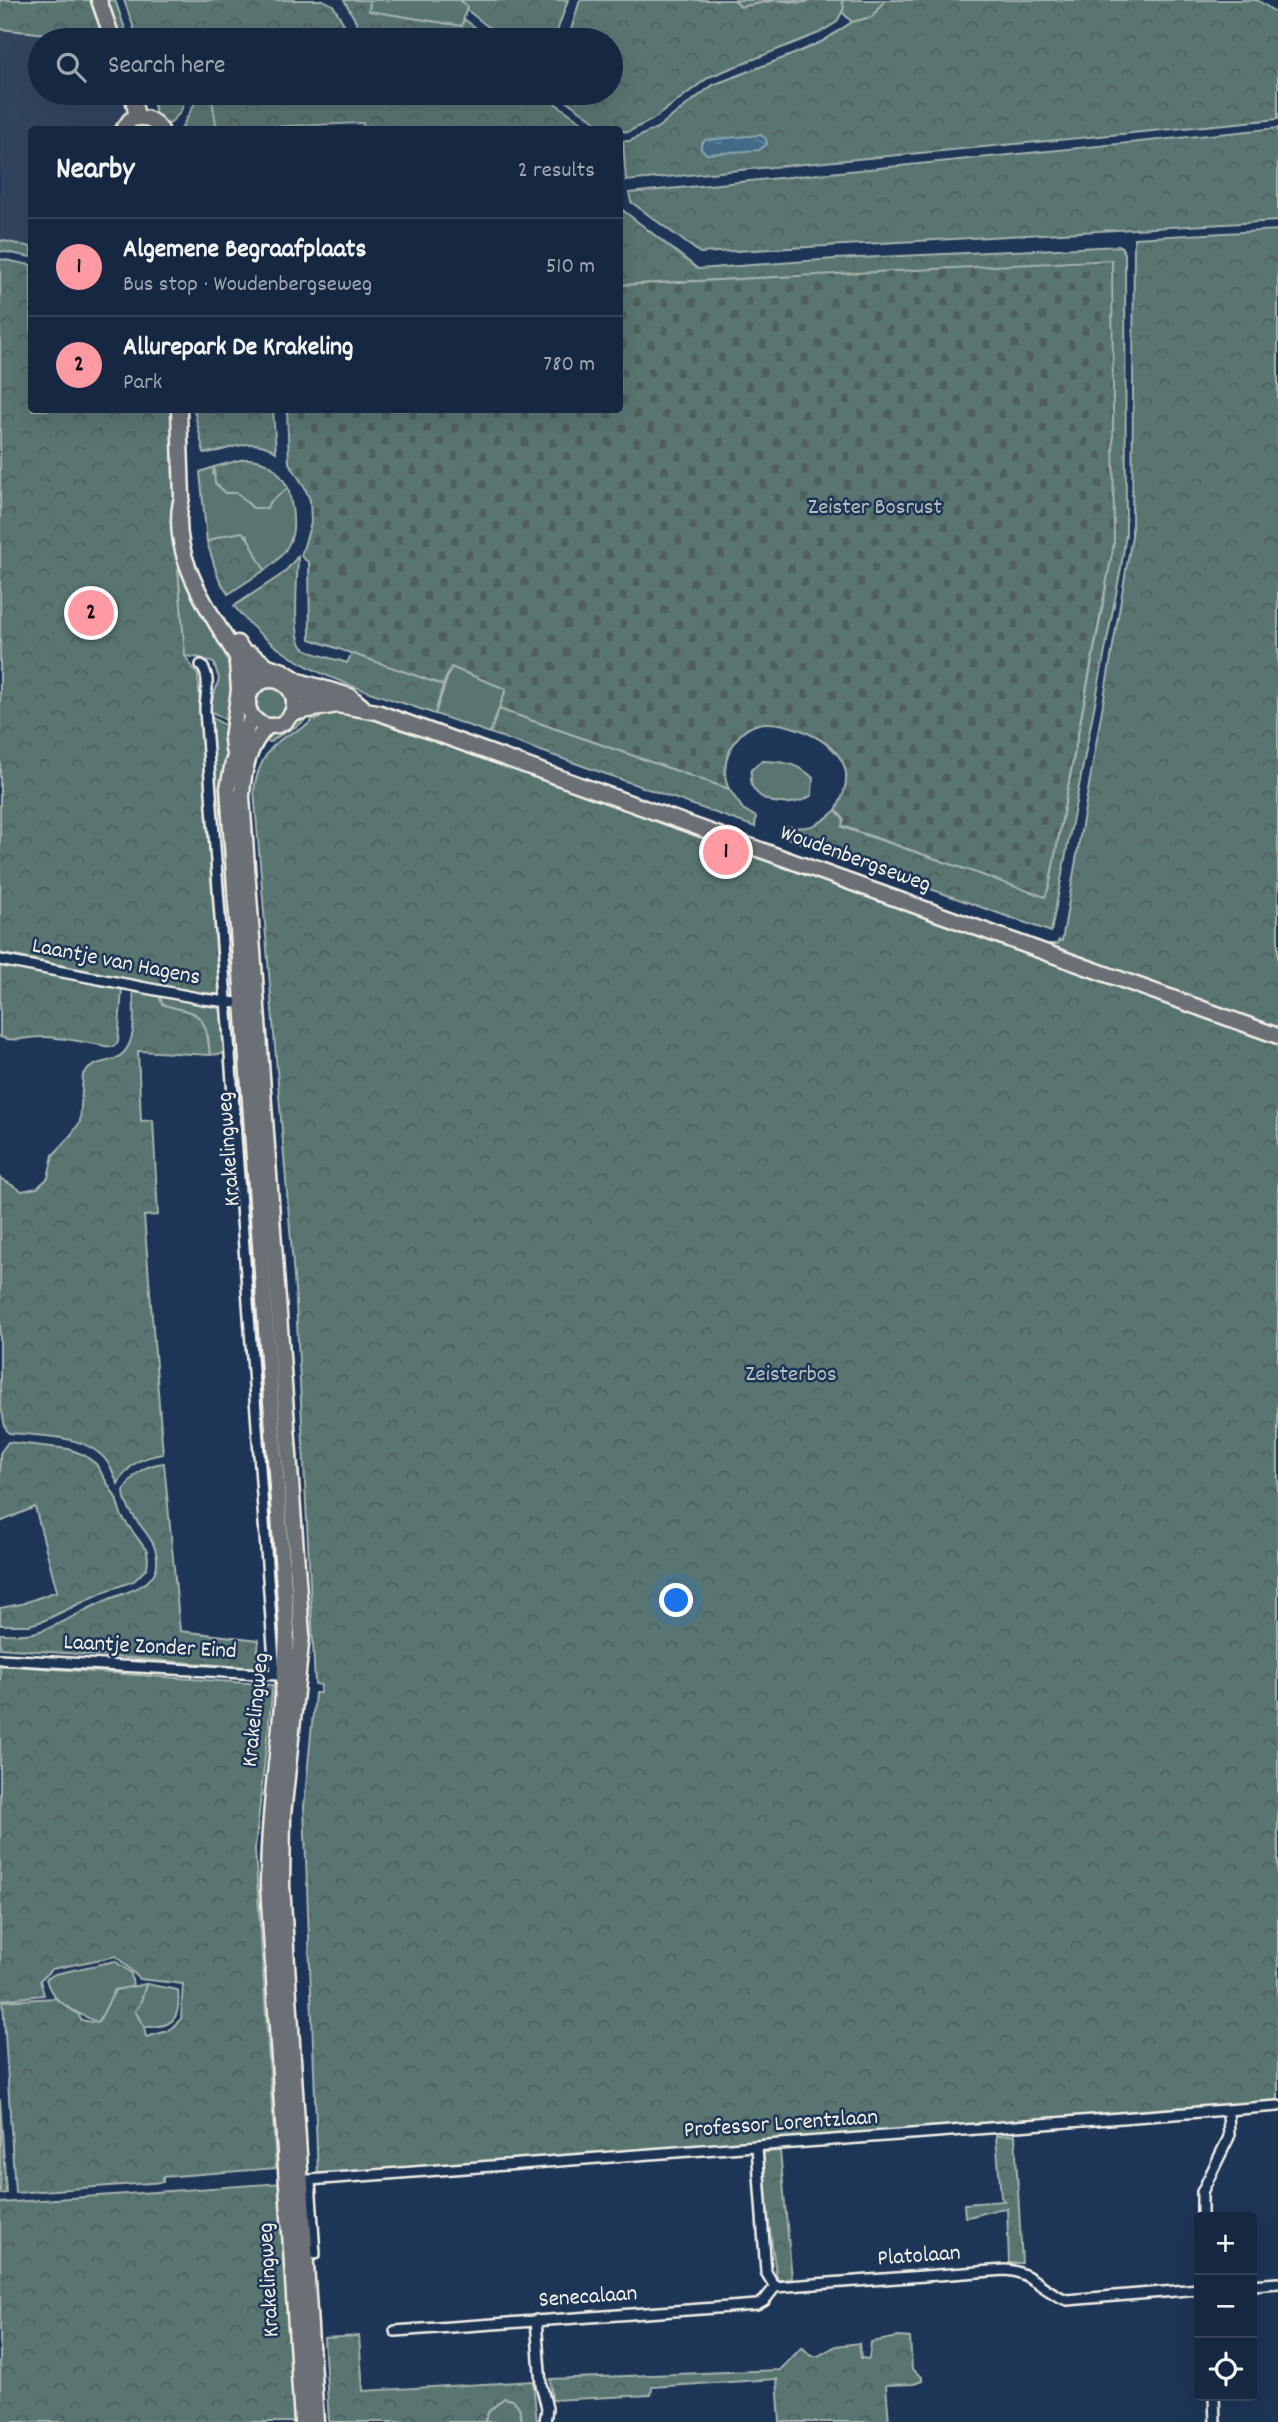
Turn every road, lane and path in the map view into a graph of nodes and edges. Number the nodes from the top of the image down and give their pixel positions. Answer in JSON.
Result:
{"nodes":[{"id":1,"x":99,"y":0,"type":"edge"},
{"id":2,"x":109,"y":28,"type":"edge"},
{"id":3,"x":134,"y":105,"type":"edge"},
{"id":4,"x":137,"y":117,"type":"junction"},
{"id":5,"x":126,"y":126,"type":"edge"},
{"id":6,"x":157,"y":126,"type":"edge"},
{"id":7,"x":179,"y":413,"type":"edge"},
{"id":8,"x":240,"y":654,"type":"junction"},
{"id":9,"x":201,"y":665,"type":"dead end"},
{"id":10,"x":267,"y":680,"type":"junction"},
{"id":11,"x":253,"y":688,"type":"junction"},
{"id":12,"x":292,"y":692,"type":"junction"},
{"id":13,"x":337,"y":705,"type":"junction"},
{"id":14,"x":366,"y":709,"type":"junction"},
{"id":15,"x":292,"y":713,"type":"junction"},
{"id":16,"x":252,"y":716,"type":"junction"},
{"id":17,"x":268,"y":726,"type":"junction"},
{"id":18,"x":233,"y":762,"type":"junction"},
{"id":19,"x":0,"y":960,"type":"edge"},
{"id":20,"x":225,"y":1003,"type":"junction"},
{"id":21,"x":248,"y":1004,"type":"junction"},
{"id":22,"x":1278,"y":1036,"type":"edge"},
{"id":23,"x":0,"y":1659,"type":"edge"},
{"id":24,"x":286,"y":1677,"type":"junction"},
{"id":25,"x":1278,"y":2106,"type":"edge"},
{"id":26,"x":1228,"y":2110,"type":"junction"},
{"id":27,"x":757,"y":2147,"type":"junction"},
{"id":28,"x":299,"y":2181,"type":"junction"},
{"id":29,"x":1202,"y":2212,"type":"edge"},
{"id":30,"x":315,"y":2255,"type":"dead end"},
{"id":31,"x":1278,"y":2283,"type":"edge"},
{"id":32,"x":1257,"y":2285,"type":"edge"},
{"id":33,"x":775,"y":2287,"type":"junction"},
{"id":34,"x":1194,"y":2289,"type":"edge"},
{"id":35,"x":536,"y":2320,"type":"junction"},
{"id":36,"x":395,"y":2331,"type":"dead end"},
{"id":37,"x":1213,"y":2401,"type":"edge"},
{"id":38,"x":302,"y":2422,"type":"edge"},
{"id":39,"x":316,"y":2422,"type":"edge"},
{"id":40,"x":545,"y":2422,"type":"edge"},
{"id":41,"x":1215,"y":2422,"type":"edge"}],
"edges":[{"from":1,"to":2,"type":"main road"},
{"from":3,"to":4,"type":"main road"},
{"from":4,"to":5,"type":"main road"},
{"from":4,"to":6,"type":"main road"},
{"from":7,"to":8,"type":"main road"},
{"from":8,"to":10,"type":"main road"},
{"from":8,"to":11,"type":"main road"},
{"from":8,"to":14,"type":"main road"},
{"from":8,"to":18,"type":"main road"},
{"from":9,"to":20,"type":"street","name":"Krakelingweg"},
{"from":10,"to":11,"type":"main road"},
{"from":10,"to":12,"type":"main road"},
{"from":11,"to":16,"type":"main road"},
{"from":12,"to":13,"type":"main road","name":"Woudenbergseweg"},
{"from":12,"to":15,"type":"main road"},
{"from":13,"to":14,"type":"main road","name":"Woudenbergseweg"},
{"from":13,"to":15,"type":"main road","name":"Woudenbergseweg"},
{"from":14,"to":22,"type":"main road","name":"Woudenbergseweg"},
{"from":15,"to":17,"type":"main road"},
{"from":16,"to":17,"type":"main road"},
{"from":16,"to":18,"type":"main road","name":"Krakelingweg"},
{"from":17,"to":21,"type":"main road","name":"Krakelingweg"},
{"from":18,"to":21,"type":"main road","name":"Krakelingweg"},
{"from":19,"to":20,"type":"street","name":"Laantje van Hagens"},
{"from":20,"to":21,"type":"street"},
{"from":20,"to":24,"type":"street","name":"Krakelingweg"},
{"from":21,"to":24,"type":"main road","name":"Krakelingweg"},
{"from":23,"to":24,"type":"street","name":"Laantje Zonder Eind"},
{"from":24,"to":28,"type":"main road","name":"Krakelingweg"},
{"from":25,"to":26,"type":"street","name":"Professor Lorentzlaan"},
{"from":26,"to":27,"type":"street","name":"Professor Lorentzlaan"},
{"from":26,"to":29,"type":"street"},
{"from":27,"to":28,"type":"street","name":"Professor Lorentzlaan"},
{"from":27,"to":33,"type":"street"},
{"from":28,"to":30,"type":"street","name":"Krakelingweg"},
{"from":28,"to":38,"type":"main road","name":"Krakelingweg"},
{"from":28,"to":39,"type":"main road","name":"Krakelingweg"},
{"from":31,"to":32,"type":"street"},
{"from":33,"to":34,"type":"street","name":"Platolaan"},
{"from":33,"to":35,"type":"street","name":"Senecalaan"},
{"from":35,"to":36,"type":"street","name":"Senecalaan"},
{"from":35,"to":40,"type":"street"},
{"from":37,"to":41,"type":"street"}]}
